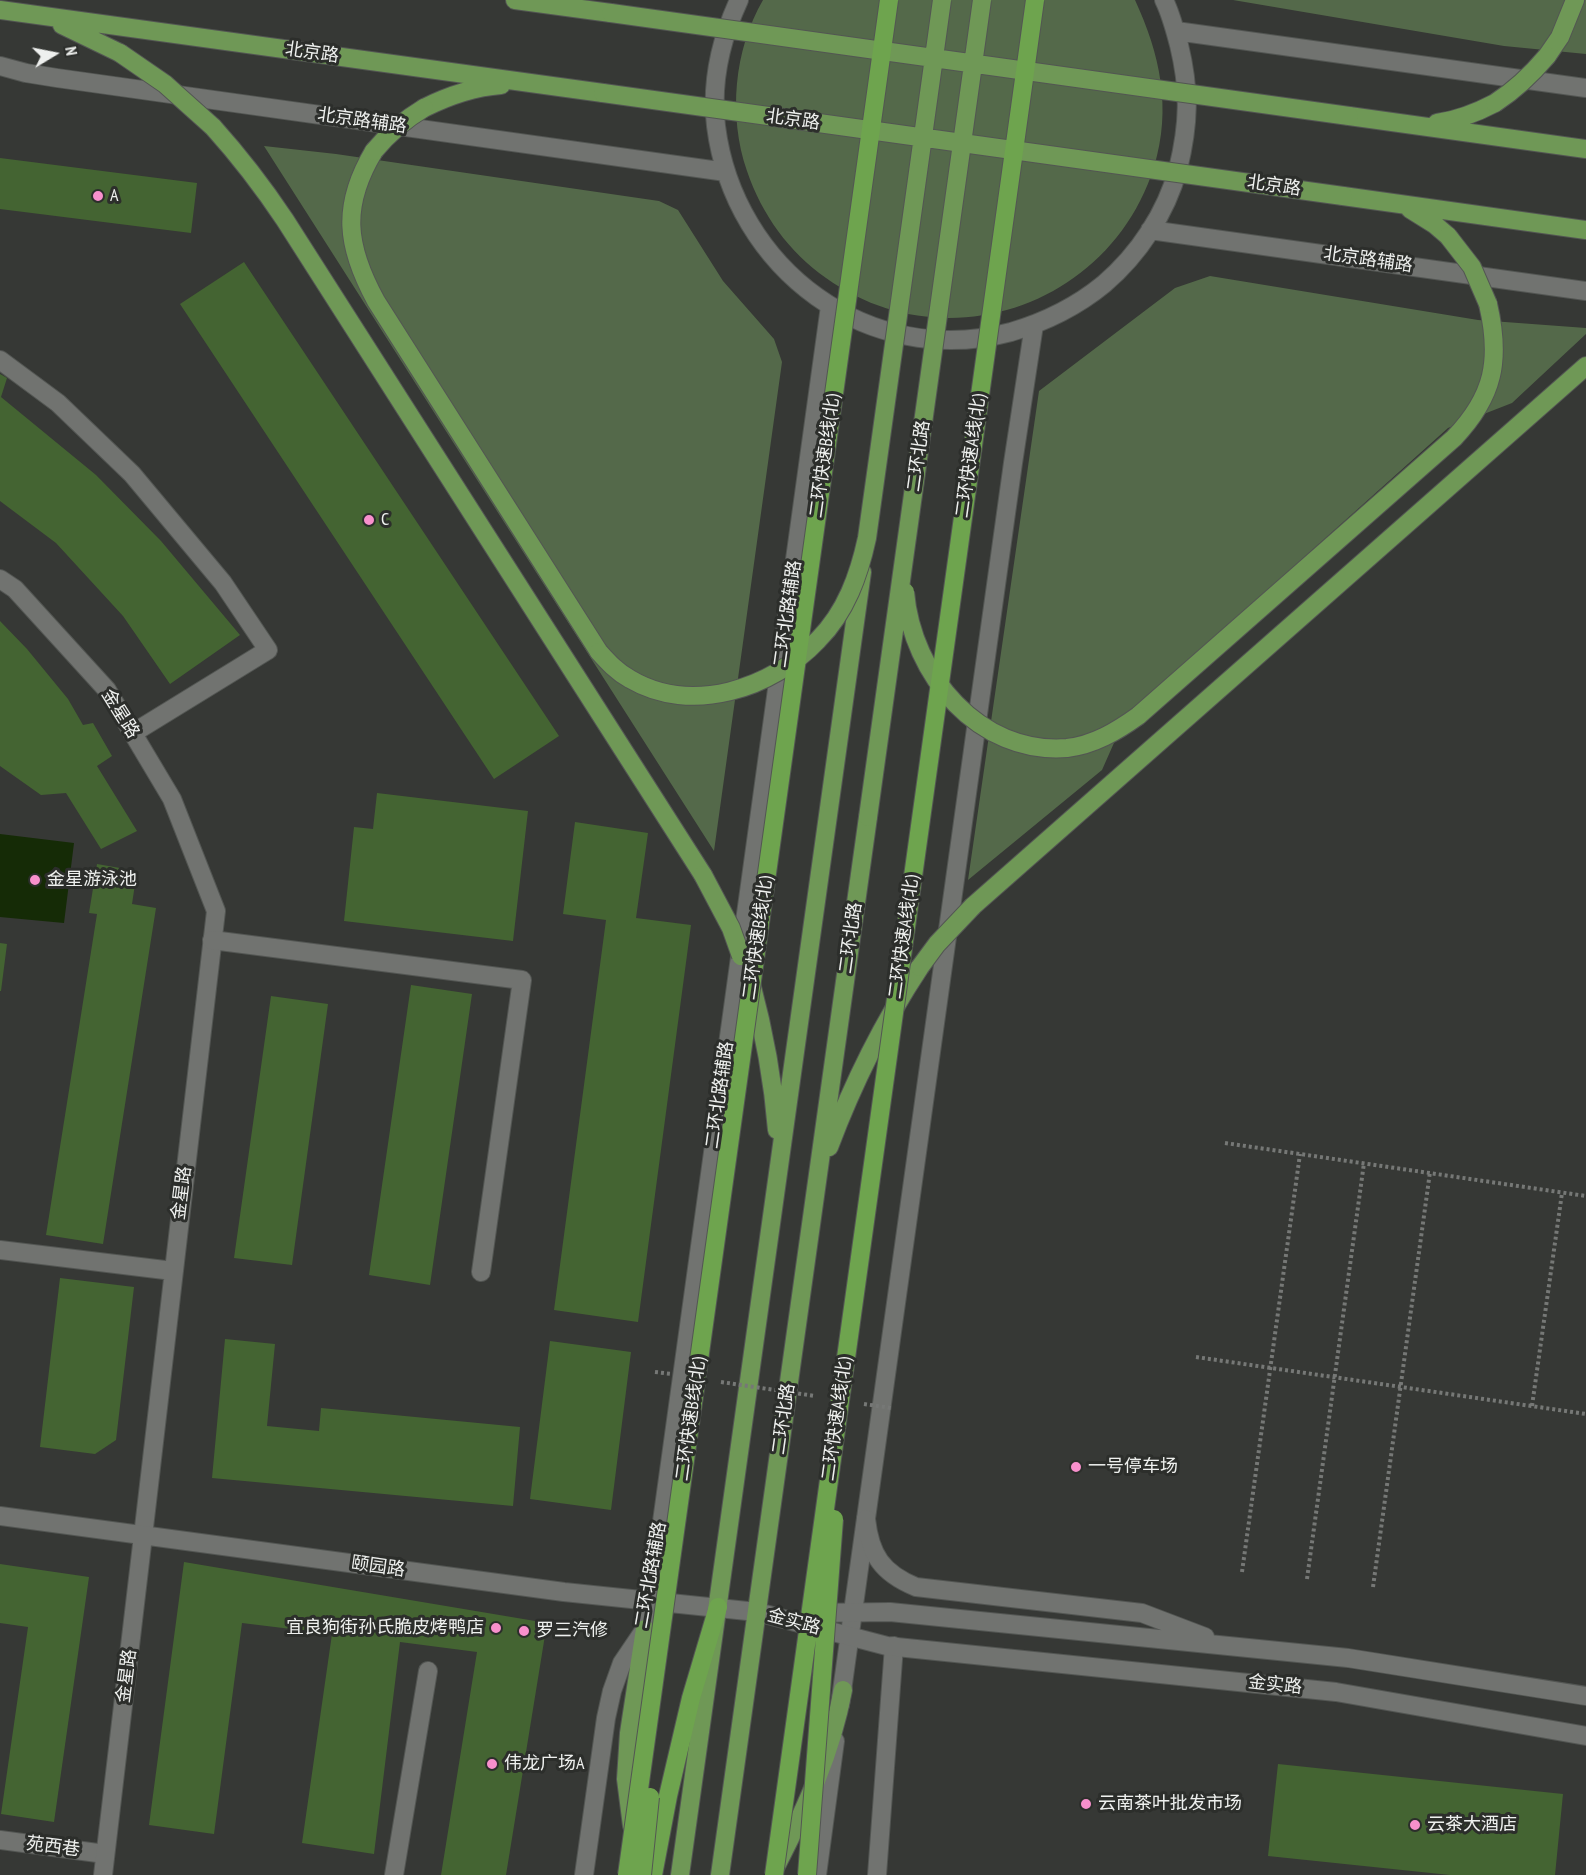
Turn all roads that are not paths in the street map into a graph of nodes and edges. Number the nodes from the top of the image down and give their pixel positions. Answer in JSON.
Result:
{"nodes":[{"id":1,"x":515,"y":0,"type":"edge"},
{"id":2,"x":528,"y":0,"type":"edge"},
{"id":3,"x":739,"y":0,"type":"edge"},
{"id":4,"x":889,"y":0,"type":"edge"},
{"id":5,"x":942,"y":0,"type":"edge"},
{"id":6,"x":982,"y":0,"type":"edge"},
{"id":7,"x":1035,"y":0,"type":"edge"},
{"id":8,"x":1164,"y":0,"type":"edge"},
{"id":9,"x":1575,"y":0,"type":"edge"},
{"id":10,"x":562,"y":6,"type":"junction"},
{"id":11,"x":0,"y":10,"type":"edge"},
{"id":12,"x":20,"y":12,"type":"junction"},
{"id":13,"x":1176,"y":31,"type":"junction"},
{"id":14,"x":0,"y":66,"type":"edge"},
{"id":15,"x":551,"y":86,"type":"junction"},
{"id":16,"x":1586,"y":88,"type":"edge"},
{"id":17,"x":1399,"y":123,"type":"junction"},
{"id":18,"x":1586,"y":149,"type":"edge"},
{"id":19,"x":726,"y":172,"type":"junction"},
{"id":20,"x":1388,"y":202,"type":"junction"},
{"id":21,"x":1150,"y":230,"type":"junction"},
{"id":22,"x":1586,"y":230,"type":"edge"},
{"id":23,"x":1586,"y":291,"type":"edge"},
{"id":24,"x":830,"y":306,"type":"junction"},
{"id":25,"x":1034,"y":325,"type":"junction"},
{"id":26,"x":0,"y":360,"type":"edge"},
{"id":27,"x":1586,"y":366,"type":"edge"},
{"id":28,"x":867,"y":538,"type":"junction"},
{"id":29,"x":906,"y":545,"type":"junction"},
{"id":30,"x":0,"y":579,"type":"edge"},
{"id":31,"x":133,"y":733,"type":"junction"},
{"id":32,"x":212,"y":940,"type":"junction"},
{"id":33,"x":778,"y":1174,"type":"junction"},
{"id":34,"x":818,"y":1179,"type":"junction"},
{"id":35,"x":0,"y":1250,"type":"edge"},
{"id":36,"x":173,"y":1271,"type":"junction"},
{"id":37,"x":481,"y":1272,"type":"dead end"},
{"id":38,"x":846,"y":1358,"type":"junction"},
{"id":39,"x":0,"y":1516,"type":"edge"},
{"id":40,"x":866,"y":1519,"type":"junction"},
{"id":41,"x":143,"y":1536,"type":"junction"},
{"id":42,"x":673,"y":1547,"type":"junction"},
{"id":43,"x":651,"y":1601,"type":"junction"},
{"id":44,"x":718,"y":1607,"type":"junction"},
{"id":45,"x":757,"y":1612,"type":"junction"},
{"id":46,"x":853,"y":1613,"type":"junction"},
{"id":47,"x":645,"y":1629,"type":"junction"},
{"id":48,"x":850,"y":1636,"type":"junction"},
{"id":49,"x":1226,"y":1646,"type":"junction"},
{"id":50,"x":894,"y":1647,"type":"junction"},
{"id":51,"x":428,"y":1671,"type":"dead end"},
{"id":52,"x":843,"y":1690,"type":"junction"},
{"id":53,"x":1586,"y":1696,"type":"edge"},
{"id":54,"x":1586,"y":1736,"type":"edge"},
{"id":55,"x":0,"y":1840,"type":"edge"},
{"id":56,"x":105,"y":1854,"type":"junction"},
{"id":57,"x":103,"y":1875,"type":"edge"},
{"id":58,"x":394,"y":1875,"type":"edge"},
{"id":59,"x":584,"y":1875,"type":"edge"},
{"id":60,"x":627,"y":1875,"type":"edge"},
{"id":61,"x":642,"y":1875,"type":"edge"},
{"id":62,"x":652,"y":1875,"type":"edge"},
{"id":63,"x":680,"y":1875,"type":"edge"},
{"id":64,"x":720,"y":1875,"type":"edge"},
{"id":65,"x":772,"y":1875,"type":"edge"},
{"id":66,"x":807,"y":1875,"type":"edge"},
{"id":67,"x":817,"y":1875,"type":"edge"},
{"id":68,"x":877,"y":1875,"type":"edge"}],
"edges":[{"from":1,"to":10,"type":"main road"},
{"from":2,"to":10,"type":"main road"},
{"from":3,"to":19,"type":"street"},
{"from":4,"to":42,"type":"highway","name":"二环快速B线(北)","bridge":true},
{"from":5,"to":28,"type":"main road","bridge":true},
{"from":6,"to":29,"type":"main road","name":"二环北路","bridge":true},
{"from":7,"to":38,"type":"highway","name":"二环快速A线(北)","bridge":true},
{"from":8,"to":13,"type":"street"},
{"from":9,"to":17,"type":"main road","bridge":true},
{"from":10,"to":17,"type":"main road","bridge":true},
{"from":11,"to":12,"type":"main road","name":"北京路"},
{"from":12,"to":15,"type":"main road","name":"北京路"},
{"from":12,"to":33,"type":"main road","bridge":true},
{"from":13,"to":16,"type":"street"},
{"from":13,"to":21,"type":"street"},
{"from":14,"to":19,"type":"street","name":"北京路辅路"},
{"from":15,"to":20,"type":"main road","name":"北京路","bridge":true},
{"from":15,"to":28,"type":"main road","bridge":true},
{"from":17,"to":18,"type":"main road"},
{"from":19,"to":24,"type":"street"},
{"from":20,"to":22,"type":"main road","name":"北京路"},
{"from":20,"to":29,"type":"main road","bridge":true},
{"from":21,"to":23,"type":"street","name":"北京路辅路"},
{"from":21,"to":25,"type":"street"},
{"from":24,"to":25,"type":"street"},
{"from":24,"to":43,"type":"street","name":"二环北路辅路"},
{"from":25,"to":40,"type":"street"},
{"from":26,"to":31,"type":"street"},
{"from":27,"to":34,"type":"main road","bridge":true},
{"from":28,"to":33,"type":"main road","bridge":true},
{"from":29,"to":34,"type":"main road","name":"二环北路","bridge":true},
{"from":30,"to":31,"type":"street","name":"金星路"},
{"from":31,"to":32,"type":"street","name":"金星路"},
{"from":32,"to":36,"type":"street","name":"金星路"},
{"from":32,"to":37,"type":"street"},
{"from":33,"to":44,"type":"main road"},
{"from":34,"to":45,"type":"main road","name":"二环北路"},
{"from":35,"to":36,"type":"street"},
{"from":36,"to":41,"type":"street","name":"金星路"},
{"from":38,"to":65,"type":"highway","name":"二环快速A线(北)","bridge":true},
{"from":38,"to":66,"type":"highway","bridge":true},
{"from":39,"to":41,"type":"street","name":"颐园路"},
{"from":40,"to":46,"type":"street"},
{"from":40,"to":49,"type":"street"},
{"from":41,"to":43,"type":"street","name":"颐园路"},
{"from":41,"to":56,"type":"street","name":"金星路"},
{"from":42,"to":60,"type":"highway","name":"二环快速B线(北)","bridge":true},
{"from":42,"to":61,"type":"highway","bridge":true},
{"from":43,"to":44,"type":"street","name":"颐园路"},
{"from":43,"to":47,"type":"street","name":"二环北路辅路"},
{"from":44,"to":45,"type":"street","name":"颐园路"},
{"from":44,"to":62,"type":"highway"},
{"from":44,"to":63,"type":"main road"},
{"from":45,"to":46,"type":"street","name":"金实路"},
{"from":45,"to":48,"type":"street","name":"金实路"},
{"from":45,"to":64,"type":"main road","name":"二环北路"},
{"from":46,"to":48,"type":"street"},
{"from":46,"to":49,"type":"street","name":"金实路"},
{"from":47,"to":59,"type":"street","name":"二环北路辅路"},
{"from":47,"to":61,"type":"main road"},
{"from":48,"to":50,"type":"street","name":"金实路"},
{"from":48,"to":52,"type":"street"},
{"from":49,"to":53,"type":"street","name":"金实路"},
{"from":50,"to":54,"type":"street","name":"金实路"},
{"from":50,"to":68,"type":"street"},
{"from":51,"to":58,"type":"street"},
{"from":52,"to":65,"type":"main road"},
{"from":52,"to":67,"type":"street"},
{"from":55,"to":56,"type":"street","name":"苑西巷"},
{"from":56,"to":57,"type":"street","name":"金星路"}]}
